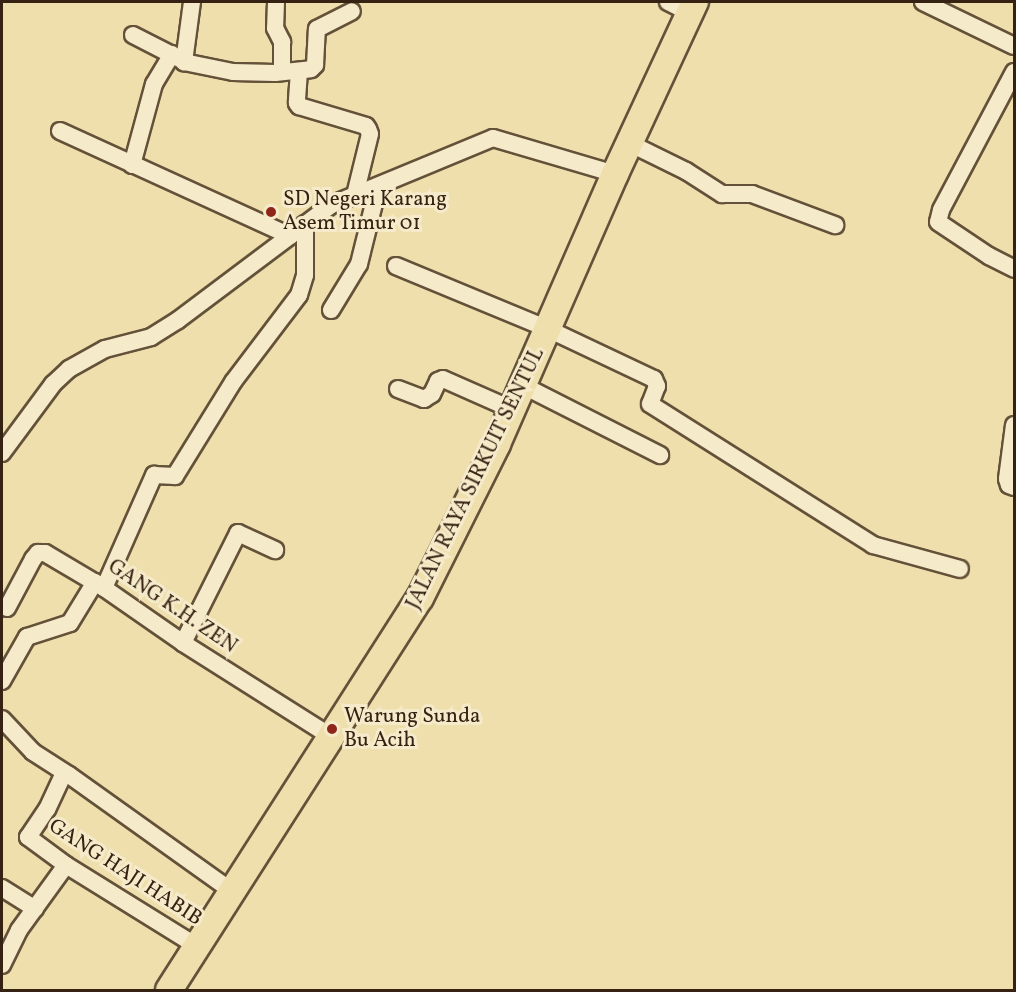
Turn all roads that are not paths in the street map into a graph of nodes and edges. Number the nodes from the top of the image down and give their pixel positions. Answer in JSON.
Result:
{"nodes":[{"id":1,"x":192,"y":2,"type":"edge"},
{"id":2,"x":276,"y":2,"type":"edge"},
{"id":3,"x":923,"y":2,"type":"edge"},
{"id":4,"x":684,"y":5,"type":"edge"},
{"id":5,"x":352,"y":11,"type":"dead end"},
{"id":6,"x":133,"y":35,"type":"dead end"},
{"id":7,"x":1014,"y":46,"type":"edge"},
{"id":8,"x":178,"y":58,"type":"junction"},
{"id":9,"x":299,"y":71,"type":"junction"},
{"id":10,"x":282,"y":72,"type":"junction"},
{"id":11,"x":1014,"y":72,"type":"edge"},
{"id":12,"x":60,"y":131,"type":"dead end"},
{"id":13,"x":629,"y":143,"type":"junction"},
{"id":14,"x":132,"y":165,"type":"junction"},
{"id":15,"x":615,"y":174,"type":"junction"},
{"id":16,"x":378,"y":187,"type":"junction"},
{"id":17,"x":355,"y":195,"type":"junction"},
{"id":18,"x":304,"y":224,"type":"junction"},
{"id":19,"x":835,"y":225,"type":"dead end"},
{"id":20,"x":290,"y":236,"type":"junction"},
{"id":21,"x":396,"y":266,"type":"dead end"},
{"id":22,"x":1014,"y":269,"type":"edge"},
{"id":23,"x":331,"y":310,"type":"dead end"},
{"id":24,"x":548,"y":329,"type":"junction"},
{"id":25,"x":522,"y":385,"type":"junction"},
{"id":26,"x":398,"y":389,"type":"dead end"},
{"id":27,"x":511,"y":409,"type":"junction"},
{"id":28,"x":1014,"y":425,"type":"edge"},
{"id":29,"x":2,"y":453,"type":"edge"},
{"id":30,"x":660,"y":454,"type":"dead end"},
{"id":31,"x":1014,"y":487,"type":"edge"},
{"id":32,"x":275,"y":550,"type":"dead end"},
{"id":33,"x":960,"y":569,"type":"dead end"},
{"id":34,"x":99,"y":585,"type":"junction"},
{"id":35,"x":7,"y":608,"type":"dead end"},
{"id":36,"x":183,"y":642,"type":"junction"},
{"id":37,"x":2,"y":681,"type":"edge"},
{"id":38,"x":2,"y":719,"type":"edge"},
{"id":39,"x":333,"y":738,"type":"junction"},
{"id":40,"x":64,"y":773,"type":"junction"},
{"id":41,"x":66,"y":865,"type":"junction"},
{"id":42,"x":2,"y":888,"type":"edge"},
{"id":43,"x":233,"y":892,"type":"junction"},
{"id":44,"x":35,"y":909,"type":"junction"},
{"id":45,"x":198,"y":947,"type":"junction"},
{"id":46,"x":2,"y":965,"type":"edge"},
{"id":47,"x":169,"y":990,"type":"edge"}],
"edges":[{"from":1,"to":8,"type":"street"},
{"from":2,"to":10,"type":"street"},
{"from":3,"to":7,"type":"street"},
{"from":4,"to":13,"type":"main road","name":"JALAN RAYA SIRKUIT SENTUL"},
{"from":5,"to":9,"type":"street"},
{"from":6,"to":8,"type":"street"},
{"from":8,"to":10,"type":"street"},
{"from":8,"to":14,"type":"street"},
{"from":9,"to":10,"type":"street"},
{"from":9,"to":17,"type":"street"},
{"from":11,"to":22,"type":"street"},
{"from":12,"to":14,"type":"street"},
{"from":13,"to":15,"type":"main road","name":"JALAN RAYA SIRKUIT SENTUL"},
{"from":13,"to":19,"type":"street"},
{"from":14,"to":20,"type":"street"},
{"from":15,"to":16,"type":"street"},
{"from":15,"to":24,"type":"main road","name":"JALAN RAYA SIRKUIT SENTUL"},
{"from":16,"to":17,"type":"street"},
{"from":16,"to":23,"type":"street"},
{"from":17,"to":18,"type":"street"},
{"from":18,"to":20,"type":"street"},
{"from":18,"to":34,"type":"street"},
{"from":20,"to":29,"type":"street"},
{"from":21,"to":24,"type":"street"},
{"from":24,"to":25,"type":"main road","name":"JALAN RAYA SIRKUIT SENTUL"},
{"from":24,"to":33,"type":"street"},
{"from":25,"to":27,"type":"main road","name":"JALAN RAYA SIRKUIT SENTUL"},
{"from":25,"to":30,"type":"street"},
{"from":26,"to":27,"type":"street"},
{"from":27,"to":39,"type":"main road","name":"JALAN RAYA SIRKUIT SENTUL"},
{"from":28,"to":31,"type":"street"},
{"from":32,"to":36,"type":"street"},
{"from":34,"to":35,"type":"street","name":"GANG K.H. ZEN"},
{"from":34,"to":36,"type":"street","name":"GANG K.H. ZEN"},
{"from":34,"to":37,"type":"street"},
{"from":36,"to":39,"type":"street","name":"GANG K.H. ZEN"},
{"from":38,"to":40,"type":"street"},
{"from":39,"to":43,"type":"main road","name":"JALAN RAYA SIRKUIT SENTUL"},
{"from":40,"to":41,"type":"street","name":"GANG HAJI HABIB"},
{"from":40,"to":43,"type":"street"},
{"from":41,"to":44,"type":"street"},
{"from":41,"to":45,"type":"street","name":"GANG HAJI HABIB"},
{"from":42,"to":44,"type":"street"},
{"from":43,"to":45,"type":"main road","name":"JALAN RAYA SIRKUIT SENTUL"},
{"from":44,"to":46,"type":"street"},
{"from":45,"to":47,"type":"main road","name":"JALAN RAYA SIRKUIT SENTUL"}]}
